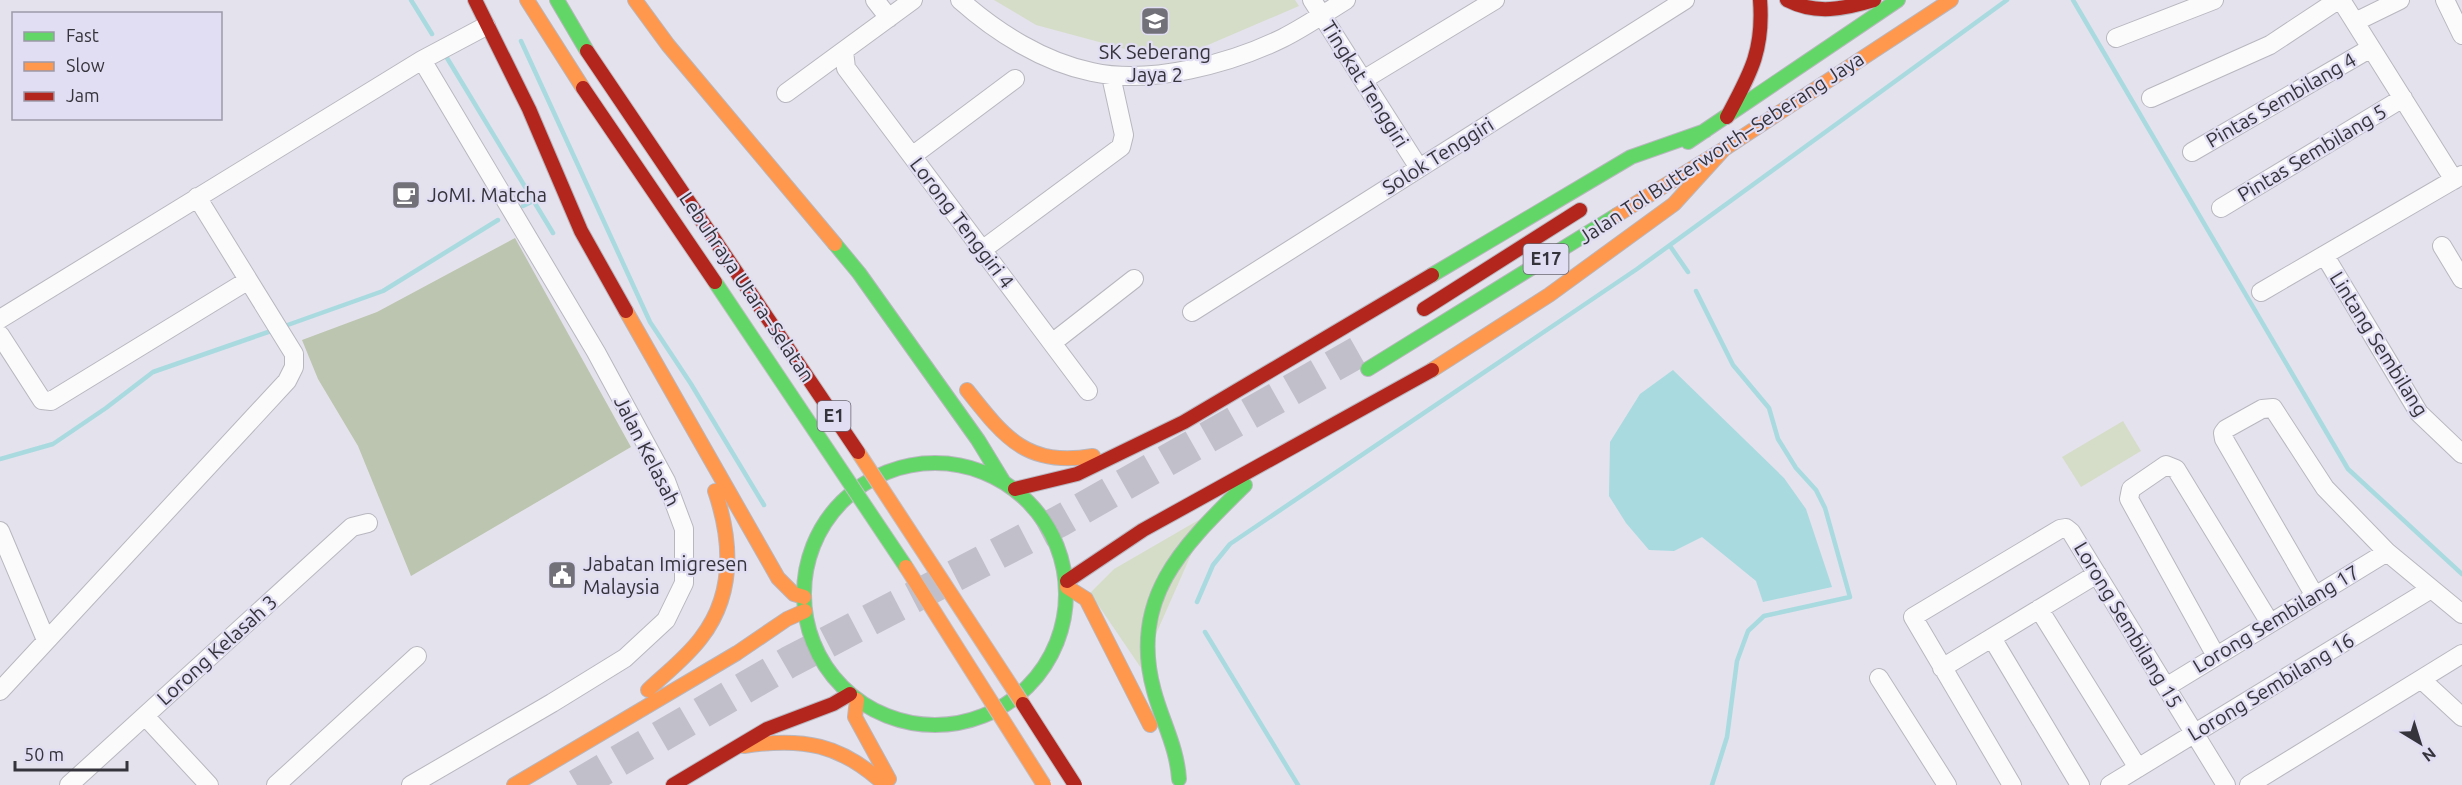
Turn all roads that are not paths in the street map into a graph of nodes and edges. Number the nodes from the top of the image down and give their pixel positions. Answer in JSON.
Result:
{"nodes":[{"id":1,"x":466,"y":0,"type":"edge"},
{"id":2,"x":475,"y":0,"type":"edge"},
{"id":3,"x":527,"y":0,"type":"edge"},
{"id":4,"x":557,"y":0,"type":"edge"},
{"id":5,"x":635,"y":0,"type":"edge"},
{"id":6,"x":876,"y":0,"type":"edge"},
{"id":7,"x":913,"y":0,"type":"edge"},
{"id":8,"x":960,"y":0,"type":"edge"},
{"id":9,"x":1346,"y":0,"type":"edge"},
{"id":10,"x":1495,"y":0,"type":"edge"},
{"id":11,"x":1685,"y":0,"type":"edge"},
{"id":12,"x":1760,"y":0,"type":"edge"},
{"id":13,"x":1787,"y":0,"type":"edge"},
{"id":14,"x":1874,"y":0,"type":"edge"},
{"id":15,"x":1898,"y":0,"type":"edge"},
{"id":16,"x":1951,"y":0,"type":"edge"},
{"id":17,"x":2214,"y":0,"type":"edge"},
{"id":18,"x":2340,"y":0,"type":"edge"},
{"id":19,"x":2400,"y":0,"type":"edge"},
{"id":20,"x":2445,"y":0,"type":"edge"},
{"id":21,"x":1317,"y":8,"type":"edge"},
{"id":22,"x":889,"y":18,"type":"junction"},
{"id":23,"x":2355,"y":22,"type":"junction"},
{"id":24,"x":486,"y":26,"type":"junction"},
{"id":25,"x":2462,"y":34,"type":"edge"},
{"id":26,"x":2116,"y":38,"type":"dead end"},
{"id":27,"x":2371,"y":48,"type":"junction"},
{"id":28,"x":844,"y":51,"type":"junction"},
{"id":29,"x":422,"y":60,"type":"junction"},
{"id":30,"x":1111,"y":76,"type":"junction"},
{"id":31,"x":1015,"y":79,"type":"dead end"},
{"id":32,"x":1363,"y":80,"type":"junction"},
{"id":33,"x":786,"y":93,"type":"dead end"},
{"id":34,"x":2151,"y":98,"type":"dead end"},
{"id":35,"x":2403,"y":98,"type":"junction"},
{"id":36,"x":1727,"y":117,"type":"junction"},
{"id":37,"x":1705,"y":131,"type":"junction"},
{"id":38,"x":1724,"y":149,"type":"junction"},
{"id":39,"x":2192,"y":152,"type":"dead end"},
{"id":40,"x":912,"y":156,"type":"junction"},
{"id":41,"x":1656,"y":162,"type":"dead end"},
{"id":42,"x":1419,"y":168,"type":"junction"},
{"id":43,"x":2458,"y":178,"type":"edge"},
{"id":44,"x":197,"y":197,"type":"junction"},
{"id":45,"x":1597,"y":200,"type":"dead end"},
{"id":46,"x":2221,"y":208,"type":"dead end"},
{"id":47,"x":2442,"y":246,"type":"dead end"},
{"id":48,"x":982,"y":250,"type":"junction"},
{"id":49,"x":2325,"y":256,"type":"junction"},
{"id":50,"x":1134,"y":279,"type":"dead end"},
{"id":51,"x":2462,"y":279,"type":"edge"},
{"id":52,"x":247,"y":281,"type":"junction"},
{"id":53,"x":2261,"y":292,"type":"dead end"},
{"id":54,"x":1192,"y":312,"type":"dead end"},
{"id":55,"x":0,"y":318,"type":"edge"},
{"id":56,"x":1408,"y":320,"type":"dead end"},
{"id":57,"x":892,"y":321,"type":"junction"},
{"id":58,"x":0,"y":335,"type":"edge"},
{"id":59,"x":921,"y":336,"type":"dead end"},
{"id":60,"x":1052,"y":343,"type":"junction"},
{"id":61,"x":1368,"y":369,"type":"dead end"},
{"id":62,"x":956,"y":375,"type":"dead end"},
{"id":63,"x":1088,"y":392,"type":"dead end"},
{"id":64,"x":1133,"y":446,"type":"junction"},
{"id":65,"x":706,"y":451,"type":"junction"},
{"id":66,"x":2462,"y":454,"type":"edge"},
{"id":67,"x":1273,"y":457,"type":"junction"},
{"id":68,"x":1003,"y":481,"type":"junction"},
{"id":69,"x":1015,"y":489,"type":"junction"},
{"id":70,"x":369,"y":523,"type":"dead end"},
{"id":71,"x":0,"y":531,"type":"edge"},
{"id":72,"x":2387,"y":552,"type":"junction"},
{"id":73,"x":2097,"y":574,"type":"junction"},
{"id":74,"x":1067,"y":584,"type":"junction"},
{"id":75,"x":2432,"y":589,"type":"junction"},
{"id":76,"x":2315,"y":596,"type":"junction"},
{"id":77,"x":805,"y":604,"type":"junction"},
{"id":78,"x":2039,"y":609,"type":"junction"},
{"id":79,"x":2462,"y":614,"type":"edge"},
{"id":80,"x":2270,"y":623,"type":"junction"},
{"id":81,"x":1992,"y":638,"type":"junction"},
{"id":82,"x":46,"y":640,"type":"junction"},
{"id":83,"x":2462,"y":654,"type":"edge"},
{"id":84,"x":417,"y":656,"type":"dead end"},
{"id":85,"x":2217,"y":656,"type":"junction"},
{"id":86,"x":1942,"y":668,"type":"junction"},
{"id":87,"x":1879,"y":678,"type":"dead end"},
{"id":88,"x":2422,"y":680,"type":"junction"},
{"id":89,"x":2166,"y":687,"type":"junction"},
{"id":90,"x":0,"y":691,"type":"edge"},
{"id":91,"x":853,"y":697,"type":"junction"},
{"id":92,"x":145,"y":716,"type":"junction"},
{"id":93,"x":2462,"y":717,"type":"edge"},
{"id":94,"x":617,"y":723,"type":"junction"},
{"id":95,"x":2194,"y":733,"type":"junction"},
{"id":96,"x":731,"y":748,"type":"junction"},
{"id":97,"x":2138,"y":768,"type":"junction"},
{"id":98,"x":1180,"y":782,"type":"edge"},
{"id":99,"x":69,"y":785,"type":"edge"},
{"id":100,"x":209,"y":785,"type":"edge"},
{"id":101,"x":276,"y":785,"type":"edge"},
{"id":102,"x":411,"y":785,"type":"edge"},
{"id":103,"x":514,"y":785,"type":"edge"},
{"id":104,"x":673,"y":785,"type":"edge"},
{"id":105,"x":885,"y":785,"type":"edge"},
{"id":106,"x":892,"y":785,"type":"edge"},
{"id":107,"x":1044,"y":785,"type":"edge"},
{"id":108,"x":1075,"y":785,"type":"edge"},
{"id":109,"x":1947,"y":785,"type":"edge"},
{"id":110,"x":2012,"y":785,"type":"edge"},
{"id":111,"x":2080,"y":785,"type":"edge"},
{"id":112,"x":2110,"y":785,"type":"edge"},
{"id":113,"x":2226,"y":785,"type":"edge"},
{"id":114,"x":2249,"y":785,"type":"edge"}],
"edges":[{"from":1,"to":24,"type":"main road"},
{"from":2,"to":24,"type":"main road"},
{"from":3,"to":107,"type":"main road","name":"Lebuhraya Utara–Selatan","number":"E1","bridge":true},
{"from":4,"to":108,"type":"main road","name":"Lebuhraya Utara–Selatan","number":"E1","bridge":true},
{"from":5,"to":57,"type":"main road"},
{"from":6,"to":22,"type":"street"},
{"from":7,"to":22,"type":"street"},
{"from":8,"to":30,"type":"street"},
{"from":9,"to":21,"type":"street"},
{"from":10,"to":32,"type":"street"},
{"from":11,"to":42,"type":"street","name":"Solok Tenggiri"},
{"from":12,"to":36,"type":"main road"},
{"from":13,"to":14,"type":"main road"},
{"from":15,"to":36,"type":"main road","name":"Jalan Tol Butterworth–Seberang Jaya"},
{"from":16,"to":38,"type":"main road","name":"Jalan Tol Butterworth–Seberang Jaya","number":"E17"},
{"from":17,"to":26,"type":"street"},
{"from":18,"to":23,"type":"street"},
{"from":18,"to":34,"type":"street"},
{"from":19,"to":23,"type":"street"},
{"from":20,"to":25,"type":"street"},
{"from":21,"to":30,"type":"street"},
{"from":21,"to":32,"type":"street","name":"Tingkat Tenggiri"},
{"from":22,"to":28,"type":"street"},
{"from":23,"to":27,"type":"street"},
{"from":24,"to":29,"type":"street"},
{"from":24,"to":65,"type":"main road"},
{"from":27,"to":35,"type":"street"},
{"from":27,"to":39,"type":"street","name":"Pintas Sembilang 4"},
{"from":28,"to":33,"type":"street"},
{"from":28,"to":40,"type":"street","name":"Lorong Tenggiri 4"},
{"from":29,"to":44,"type":"street"},
{"from":29,"to":102,"type":"street","name":"Jalan Kelasah"},
{"from":30,"to":48,"type":"street"},
{"from":31,"to":40,"type":"street"},
{"from":32,"to":42,"type":"street","name":"Tingkat Tenggiri"},
{"from":35,"to":43,"type":"street"},
{"from":35,"to":46,"type":"street","name":"Pintas Sembilang 5"},
{"from":36,"to":37,"type":"main road","name":"Jalan Tol Butterworth–Seberang Jaya"},
{"from":37,"to":41,"type":"main road","name":"Jalan Tol Butterworth–Seberang Jaya"},
{"from":37,"to":64,"type":"main road"},
{"from":38,"to":61,"type":"main road","name":"Jalan Tol Butterworth–Seberang Jaya","number":"E17"},
{"from":38,"to":67,"type":"main road"},
{"from":40,"to":48,"type":"street","name":"Lorong Tenggiri 4"},
{"from":42,"to":54,"type":"street","name":"Solok Tenggiri"},
{"from":43,"to":49,"type":"street"},
{"from":44,"to":52,"type":"street"},
{"from":44,"to":55,"type":"street"},
{"from":45,"to":56,"type":"main road","name":"Jalan Tol Butterworth–Seberang Jaya","number":"E17"},
{"from":47,"to":51,"type":"street"},
{"from":48,"to":60,"type":"street","name":"Lorong Tenggiri 4"},
{"from":49,"to":53,"type":"street"},
{"from":49,"to":66,"type":"street","name":"Lintang Sembilang"},
{"from":50,"to":60,"type":"street"},
{"from":52,"to":58,"type":"street"},
{"from":52,"to":82,"type":"street"},
{"from":57,"to":59,"type":"main road"},
{"from":57,"to":68,"type":"main road"},
{"from":60,"to":63,"type":"street","name":"Lorong Tenggiri 4"},
{"from":62,"to":64,"type":"main road"},
{"from":64,"to":69,"type":"main road"},
{"from":65,"to":77,"type":"main road"},
{"from":65,"to":94,"type":"main road"},
{"from":67,"to":74,"type":"main road"},
{"from":67,"to":98,"type":"main road"},
{"from":68,"to":69,"type":"main road"},
{"from":68,"to":77,"type":"main road"},
{"from":69,"to":74,"type":"main road"},
{"from":70,"to":92,"type":"street","name":"Lorong Kelasah 3"},
{"from":71,"to":82,"type":"street"},
{"from":72,"to":75,"type":"street"},
{"from":72,"to":76,"type":"street","name":"Lorong Sembilang 17"},
{"from":72,"to":76,"type":"street"},
{"from":73,"to":78,"type":"street"},
{"from":73,"to":86,"type":"street","name":"Lorong Sembilang 15"},
{"from":73,"to":89,"type":"street","name":"Lorong Sembilang 15"},
{"from":74,"to":91,"type":"main road"},
{"from":74,"to":98,"type":"main road"},
{"from":75,"to":79,"type":"street"},
{"from":75,"to":95,"type":"street","name":"Lorong Sembilang 16"},
{"from":76,"to":80,"type":"street","name":"Lorong Sembilang 17"},
{"from":77,"to":91,"type":"main road"},
{"from":77,"to":94,"type":"main road"},
{"from":78,"to":81,"type":"street"},
{"from":78,"to":97,"type":"street"},
{"from":80,"to":85,"type":"street","name":"Lorong Sembilang 17"},
{"from":80,"to":85,"type":"street"},
{"from":81,"to":86,"type":"street"},
{"from":81,"to":111,"type":"street"},
{"from":82,"to":90,"type":"street"},
{"from":83,"to":88,"type":"street"},
{"from":84,"to":101,"type":"street"},
{"from":85,"to":89,"type":"street","name":"Lorong Sembilang 17"},
{"from":86,"to":110,"type":"street"},
{"from":87,"to":109,"type":"street"},
{"from":88,"to":93,"type":"street"},
{"from":88,"to":114,"type":"street"},
{"from":89,"to":95,"type":"street","name":"Lorong Sembilang 15"},
{"from":91,"to":96,"type":"main road"},
{"from":91,"to":106,"type":"main road"},
{"from":92,"to":99,"type":"street","name":"Lorong Kelasah 3"},
{"from":92,"to":100,"type":"street"},
{"from":94,"to":103,"type":"main road"},
{"from":95,"to":97,"type":"street","name":"Lorong Sembilang 16"},
{"from":95,"to":113,"type":"street","name":"Lorong Sembilang 15"},
{"from":96,"to":104,"type":"main road"},
{"from":96,"to":105,"type":"main road"},
{"from":97,"to":112,"type":"street","name":"Lorong Sembilang 16"}]}
